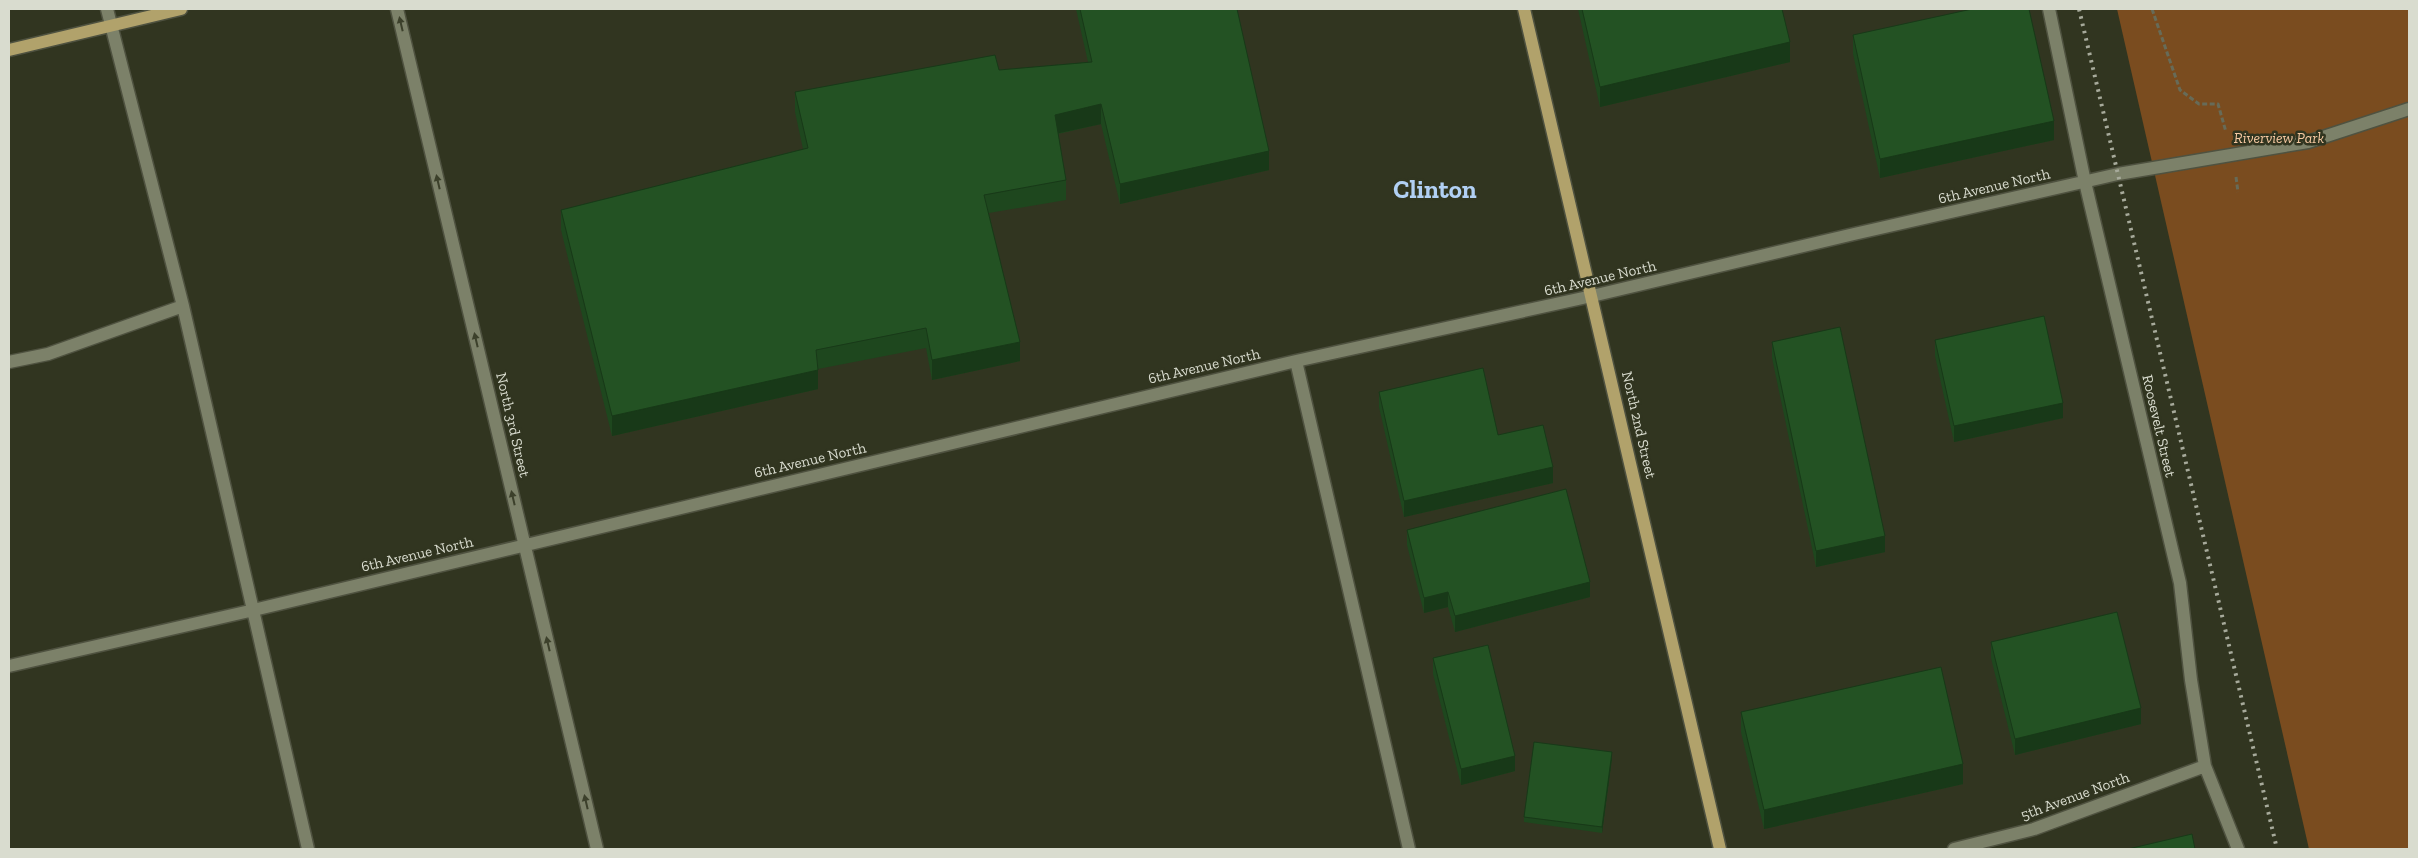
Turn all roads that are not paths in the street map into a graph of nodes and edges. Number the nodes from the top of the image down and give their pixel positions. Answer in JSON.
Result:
{"nodes":[{"id":1,"x":106,"y":9,"type":"edge"},
{"id":2,"x":181,"y":9,"type":"edge"},
{"id":3,"x":397,"y":9,"type":"edge"},
{"id":4,"x":1524,"y":9,"type":"edge"},
{"id":5,"x":2049,"y":9,"type":"edge"},
{"id":6,"x":110,"y":25,"type":"junction"},
{"id":7,"x":9,"y":50,"type":"edge"},
{"id":8,"x":2409,"y":109,"type":"edge"},
{"id":9,"x":2085,"y":182,"type":"junction"},
{"id":10,"x":1592,"y":296,"type":"junction"},
{"id":11,"x":183,"y":306,"type":"junction"},
{"id":12,"x":1296,"y":361,"type":"junction"},
{"id":13,"x":9,"y":362,"type":"edge"},
{"id":14,"x":525,"y":545,"type":"junction"},
{"id":15,"x":254,"y":610,"type":"junction"},
{"id":16,"x":9,"y":666,"type":"edge"},
{"id":17,"x":2205,"y":766,"type":"junction"},
{"id":18,"x":308,"y":849,"type":"edge"},
{"id":19,"x":597,"y":849,"type":"edge"},
{"id":20,"x":1409,"y":849,"type":"edge"},
{"id":21,"x":1720,"y":849,"type":"edge"},
{"id":22,"x":1954,"y":849,"type":"edge"},
{"id":23,"x":2238,"y":849,"type":"edge"}],
"edges":[{"from":1,"to":6,"type":"street"},
{"from":2,"to":6,"type":"main road"},
{"from":14,"to":3,"type":"street","name":"North 3rd Street","one_way":true},
{"from":4,"to":10,"type":"main road","name":"North 2nd Street"},
{"from":5,"to":9,"type":"street","name":"Roosevelt Street"},
{"from":6,"to":7,"type":"main road"},
{"from":6,"to":11,"type":"street"},
{"from":8,"to":9,"type":"street","name":"6th Avenue North"},
{"from":9,"to":10,"type":"street","name":"6th Avenue North"},
{"from":9,"to":17,"type":"street","name":"Roosevelt Street"},
{"from":10,"to":12,"type":"street","name":"6th Avenue North"},
{"from":10,"to":21,"type":"main road","name":"North 2nd Street"},
{"from":11,"to":13,"type":"street"},
{"from":11,"to":15,"type":"street"},
{"from":12,"to":14,"type":"street","name":"6th Avenue North"},
{"from":12,"to":20,"type":"street"},
{"from":14,"to":15,"type":"street","name":"6th Avenue North"},
{"from":19,"to":14,"type":"street","name":"North 3rd Street","one_way":true},
{"from":15,"to":16,"type":"street","name":"6th Avenue North"},
{"from":15,"to":18,"type":"street"},
{"from":17,"to":22,"type":"street","name":"5th Avenue North"},
{"from":17,"to":23,"type":"street","name":"Roosevelt Street"}]}
